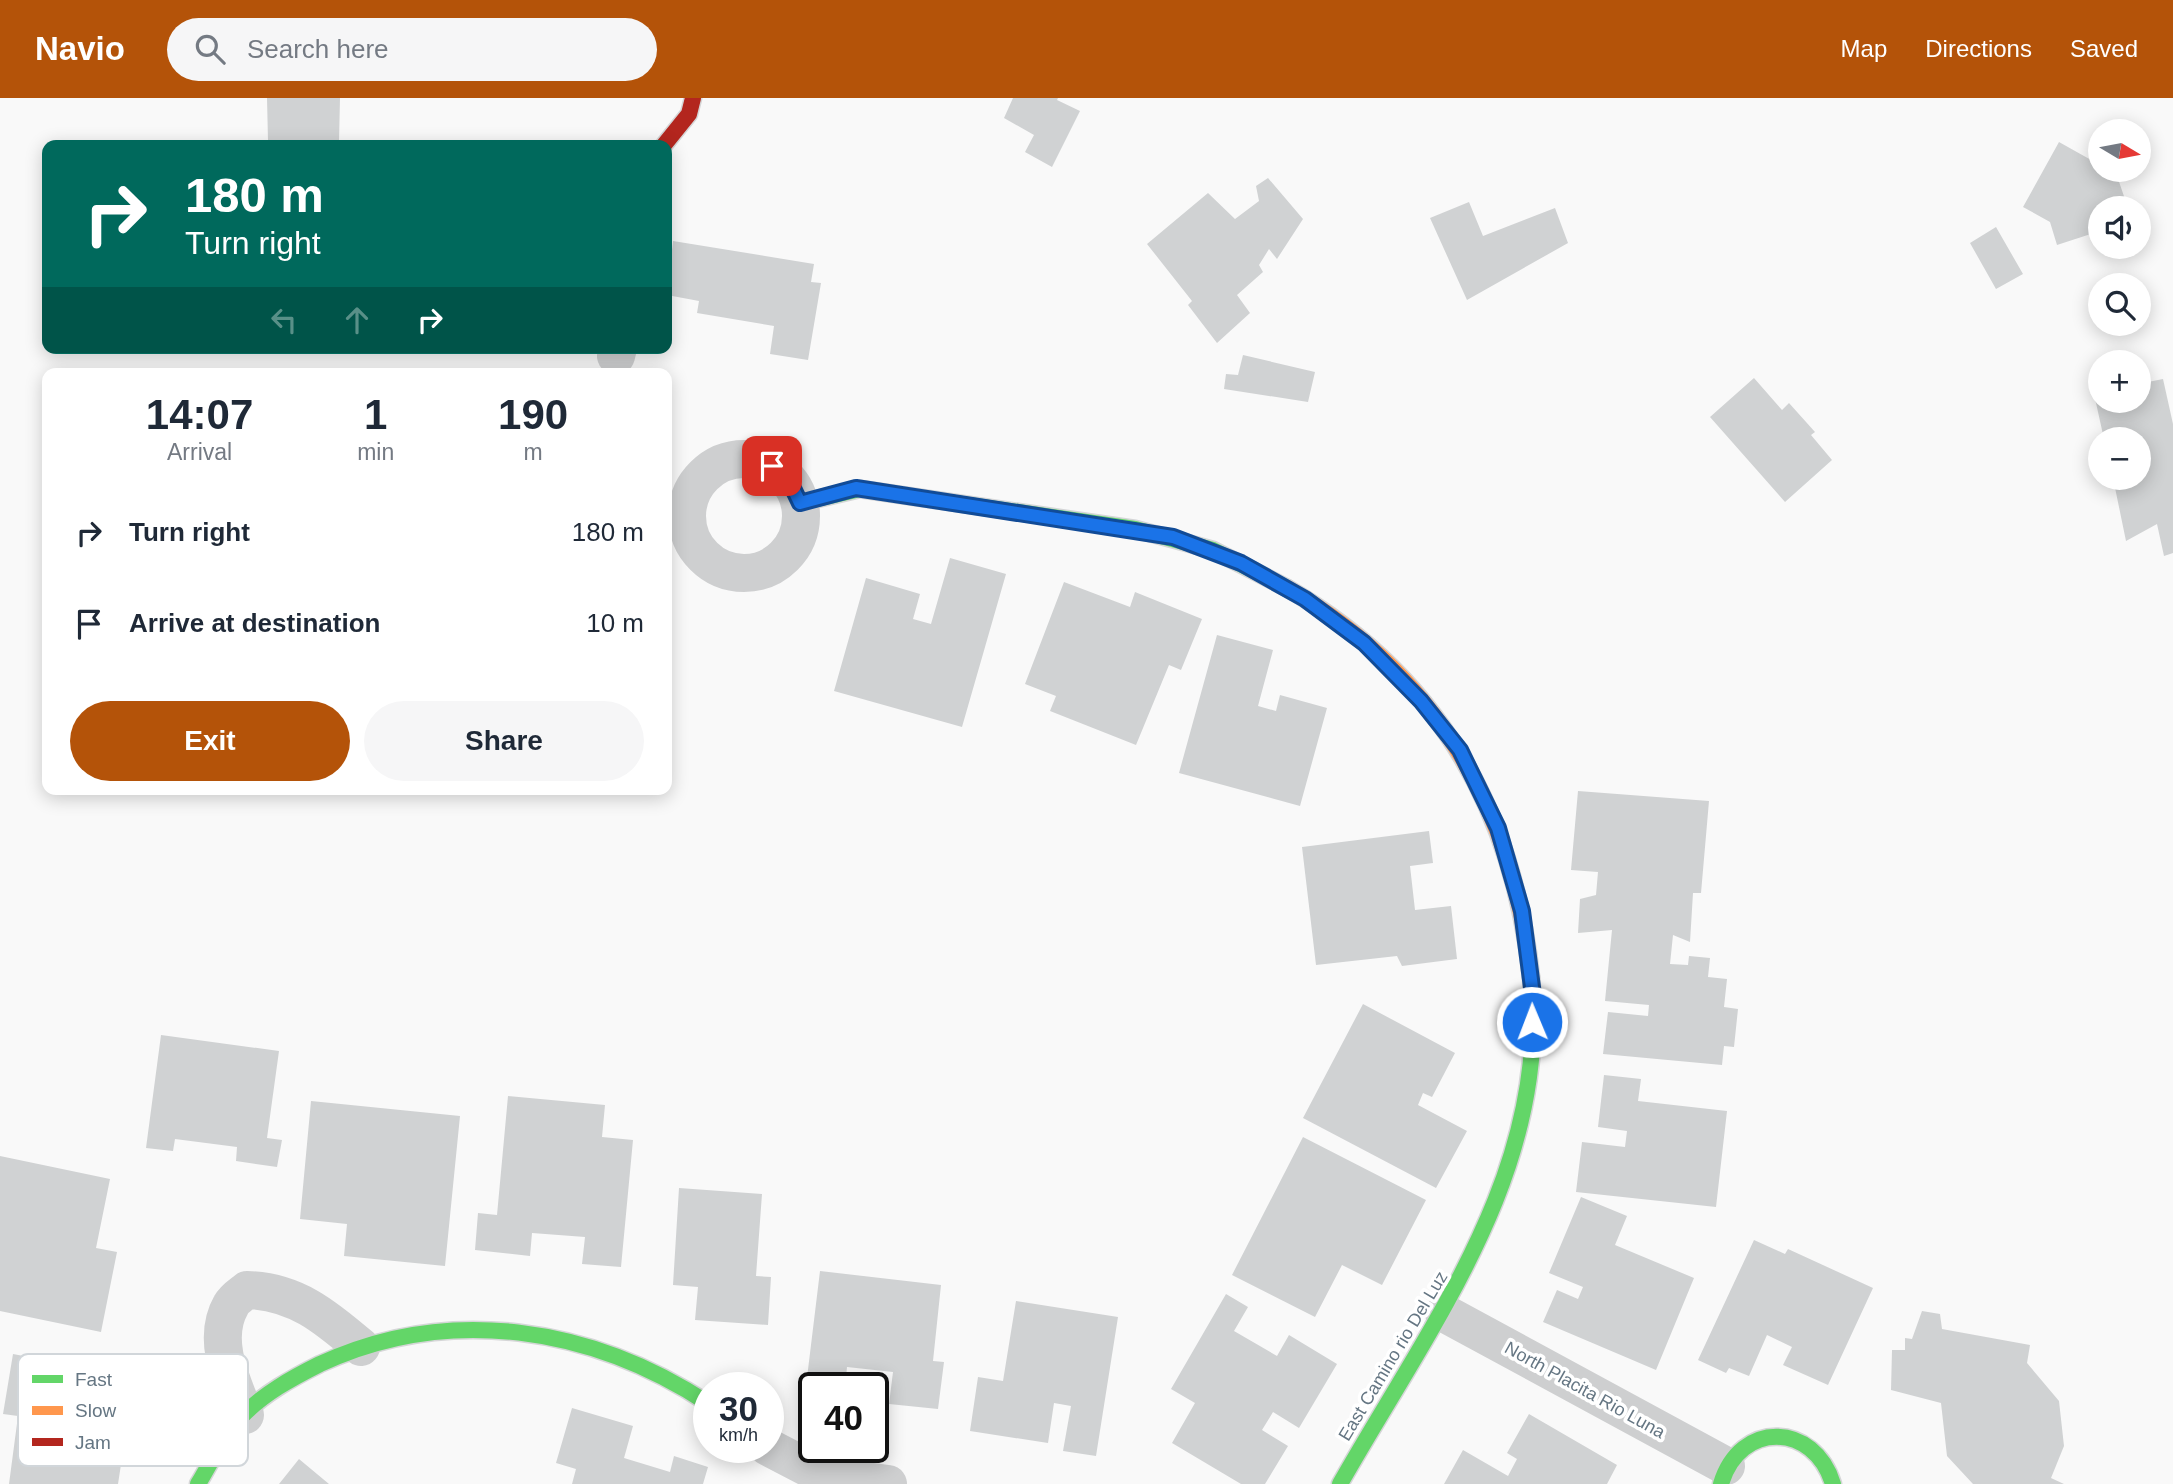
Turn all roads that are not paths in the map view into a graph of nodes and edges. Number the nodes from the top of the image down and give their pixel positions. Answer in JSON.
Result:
{"nodes":[{"id":1,"x":693,"y":98,"type":"edge"},
{"id":2,"x":668,"y":140,"type":"edge"},
{"id":3,"x":800,"y":503,"type":"dead end"},
{"id":4,"x":1444,"y":1313,"type":"junction"},
{"id":5,"x":361,"y":1347,"type":"junction"},
{"id":6,"x":223,"y":1354,"type":"edge"},
{"id":7,"x":693,"y":1396,"type":"edge"},
{"id":8,"x":248,"y":1412,"type":"edge"},
{"id":9,"x":784,"y":1455,"type":"edge"},
{"id":10,"x":209,"y":1466,"type":"edge"},
{"id":11,"x":1723,"y":1475,"type":"edge"},
{"id":12,"x":198,"y":1484,"type":"edge"},
{"id":13,"x":888,"y":1484,"type":"edge"},
{"id":14,"x":1340,"y":1484,"type":"edge"},
{"id":15,"x":1833,"y":1484,"type":"edge"}],
"edges":[{"from":1,"to":2,"type":"street"},
{"from":3,"to":4,"type":"street","name":"East Camino rio Del Luz"},
{"from":4,"to":11,"type":"street","name":"North Placita Rio Luna"},
{"from":4,"to":14,"type":"street","name":"East Camino rio Del Luz"},
{"from":5,"to":6,"type":"street"},
{"from":5,"to":7,"type":"street"},
{"from":5,"to":8,"type":"street"},
{"from":9,"to":13,"type":"street"},
{"from":10,"to":12,"type":"street"},
{"from":11,"to":15,"type":"street"}]}
